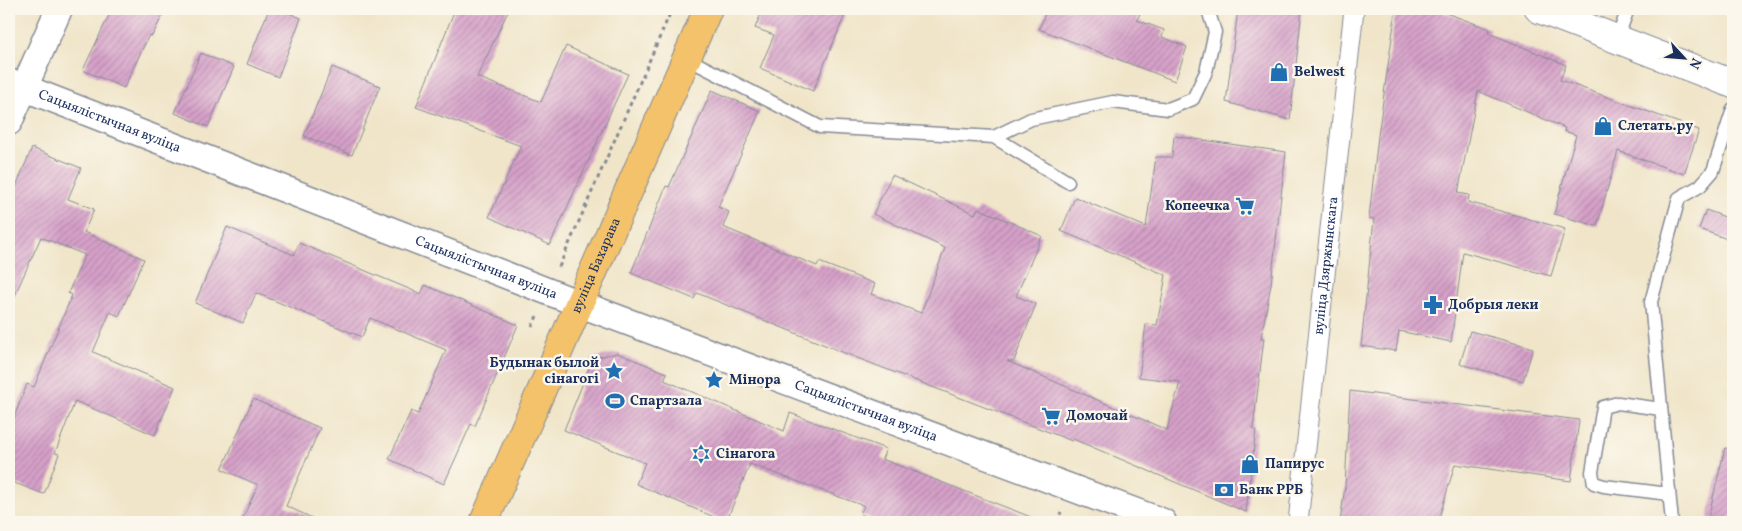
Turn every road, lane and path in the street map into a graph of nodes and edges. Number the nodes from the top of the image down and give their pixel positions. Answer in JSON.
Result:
{"nodes":[{"id":1,"x":59,"y":9,"type":"edge"},
{"id":2,"x":672,"y":9,"type":"edge"},
{"id":3,"x":708,"y":9,"type":"edge"},
{"id":4,"x":1206,"y":9,"type":"edge"},
{"id":5,"x":1354,"y":9,"type":"edge"},
{"id":6,"x":1539,"y":9,"type":"edge"},
{"id":7,"x":1628,"y":9,"type":"edge"},
{"id":8,"x":1617,"y":39,"type":"junction"},
{"id":9,"x":686,"y":58,"type":"junction"},
{"id":10,"x":1733,"y":84,"type":"edge"},
{"id":11,"x":16,"y":85,"type":"edge"},
{"id":12,"x":1733,"y":109,"type":"edge"},
{"id":13,"x":9,"y":122,"type":"edge"},
{"id":14,"x":994,"y":137,"type":"junction"},
{"id":15,"x":1068,"y":182,"type":"dead end"},
{"id":16,"x":548,"y":291,"type":"junction"},
{"id":17,"x":580,"y":304,"type":"junction"},
{"id":18,"x":532,"y":327,"type":"dead end"},
{"id":19,"x":1661,"y":408,"type":"junction"},
{"id":20,"x":1669,"y":494,"type":"junction"},
{"id":21,"x":484,"y":522,"type":"edge"},
{"id":22,"x":1163,"y":522,"type":"edge"},
{"id":23,"x":1298,"y":522,"type":"edge"},
{"id":24,"x":1672,"y":522,"type":"edge"}],
"edges":[{"from":1,"to":11,"type":"street"},
{"from":2,"to":16,"type":"path"},
{"from":3,"to":9,"type":"main road","name":"вуліца Бахарава"},
{"from":4,"to":14,"type":"lane"},
{"from":5,"to":23,"type":"street","name":"вуліца Дзяржынскага"},
{"from":6,"to":8,"type":"street"},
{"from":7,"to":8,"type":"lane"},
{"from":8,"to":10,"type":"street"},
{"from":9,"to":14,"type":"lane"},
{"from":9,"to":17,"type":"main road","name":"вуліца Бахарава"},
{"from":11,"to":13,"type":"street"},
{"from":11,"to":16,"type":"street","name":"Сацыялістычная вуліца"},
{"from":12,"to":19,"type":"lane"},
{"from":14,"to":15,"type":"lane"},
{"from":16,"to":17,"type":"street","name":"Сацыялістычная вуліца"},
{"from":16,"to":18,"type":"path"},
{"from":17,"to":21,"type":"main road","name":"вуліца Бахарава"},
{"from":17,"to":22,"type":"street","name":"Сацыялістычная вуліца"},
{"from":19,"to":20,"type":"lane"},
{"from":19,"to":20,"type":"lane"},
{"from":20,"to":24,"type":"lane"}]}
